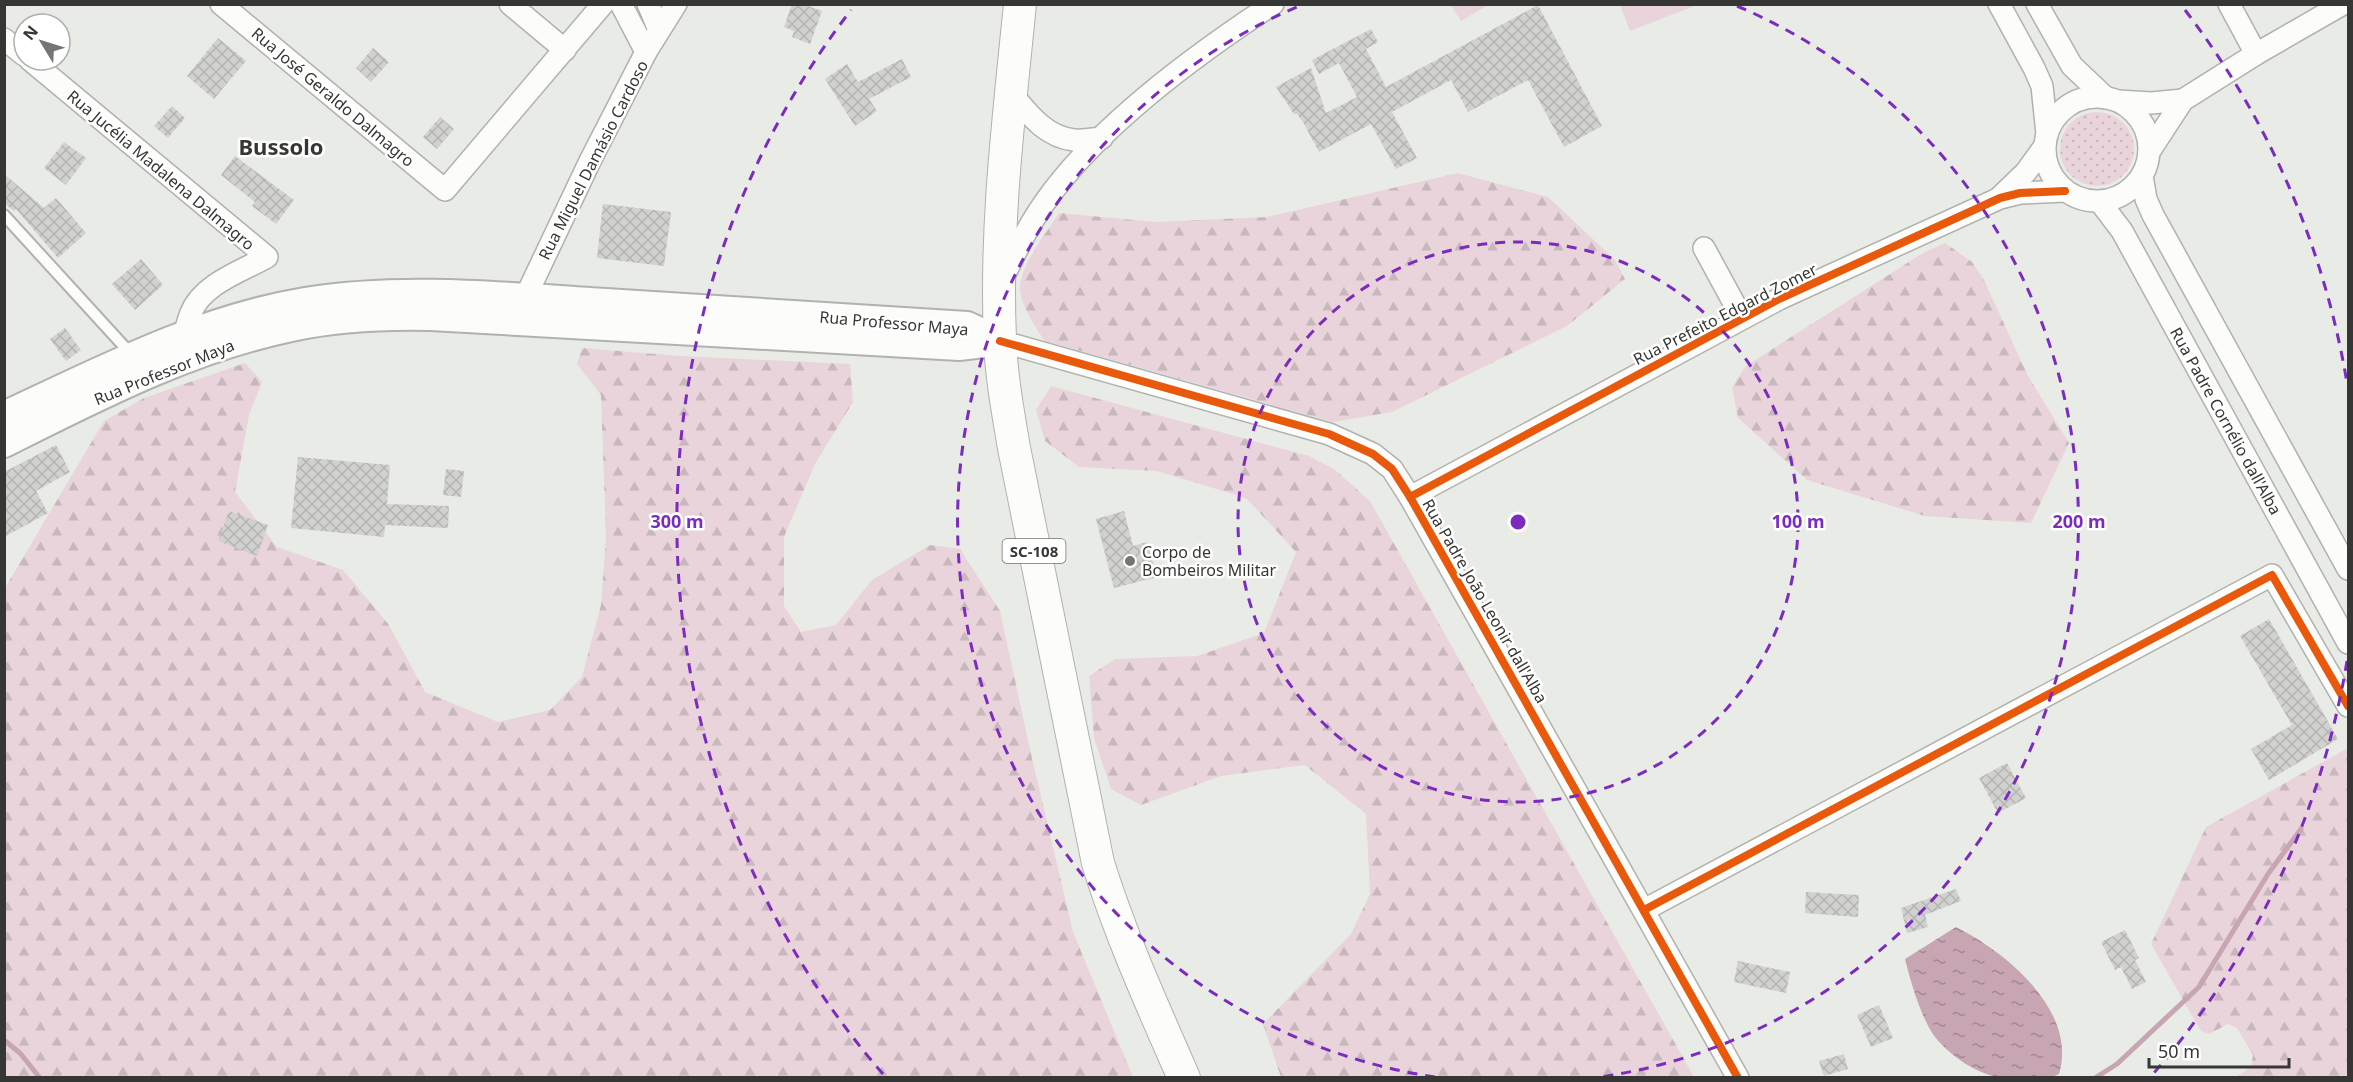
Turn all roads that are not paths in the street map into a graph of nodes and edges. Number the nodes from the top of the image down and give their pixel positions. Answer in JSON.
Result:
{"nodes":[{"id":1,"x":221,"y":4,"type":"edge"},
{"id":2,"x":510,"y":4,"type":"edge"},
{"id":3,"x":603,"y":4,"type":"edge"},
{"id":4,"x":621,"y":4,"type":"edge"},
{"id":5,"x":648,"y":4,"type":"edge"},
{"id":6,"x":676,"y":4,"type":"edge"},
{"id":7,"x":1020,"y":4,"type":"edge"},
{"id":8,"x":1273,"y":4,"type":"edge"},
{"id":9,"x":1999,"y":4,"type":"edge"},
{"id":10,"x":2037,"y":4,"type":"edge"},
{"id":11,"x":2229,"y":4,"type":"edge"},
{"id":12,"x":2343,"y":4,"type":"edge"},
{"id":13,"x":659,"y":30,"type":"junction"},
{"id":14,"x":565,"y":50,"type":"junction"},
{"id":15,"x":646,"y":52,"type":"junction"},
{"id":16,"x":2256,"y":54,"type":"junction"},
{"id":17,"x":44,"y":72,"type":"edge"},
{"id":18,"x":1011,"y":93,"type":"junction"},
{"id":19,"x":2112,"y":100,"type":"junction"},
{"id":20,"x":2182,"y":100,"type":"junction"},
{"id":21,"x":1102,"y":138,"type":"junction"},
{"id":22,"x":2045,"y":141,"type":"junction"},
{"id":23,"x":2149,"y":152,"type":"junction"},
{"id":24,"x":2142,"y":176,"type":"junction"},
{"id":25,"x":2065,"y":191,"type":"junction"},
{"id":26,"x":2000,"y":198,"type":"junction"},
{"id":27,"x":2100,"y":202,"type":"junction"},
{"id":28,"x":4,"y":215,"type":"edge"},
{"id":29,"x":1704,"y":248,"type":"dead end"},
{"id":30,"x":999,"y":287,"type":"junction"},
{"id":31,"x":524,"y":309,"type":"junction"},
{"id":32,"x":1742,"y":318,"type":"junction"},
{"id":33,"x":1000,"y":341,"type":"junction"},
{"id":34,"x":190,"y":346,"type":"junction"},
{"id":35,"x":141,"y":365,"type":"junction"},
{"id":36,"x":4,"y":416,"type":"edge"},
{"id":37,"x":4,"y":443,"type":"edge"},
{"id":38,"x":1410,"y":497,"type":"junction"},
{"id":39,"x":2346,"y":559,"type":"edge"},
{"id":40,"x":2349,"y":643,"type":"edge"},
{"id":41,"x":2349,"y":706,"type":"edge"},
{"id":42,"x":1644,"y":910,"type":"junction"},
{"id":43,"x":1184,"y":1077,"type":"edge"},
{"id":44,"x":1738,"y":1077,"type":"edge"}],
"edges":[{"from":1,"to":14,"type":"street","name":"Rua José Geraldo Dalmagro"},
{"from":2,"to":14,"type":"street"},
{"from":3,"to":14,"type":"street"},
{"from":4,"to":15,"type":"street"},
{"from":5,"to":13,"type":"street"},
{"from":6,"to":13,"type":"street","name":"Rua Miguel Damásio Cardoso"},
{"from":7,"to":18,"type":"main road","number":"SC-108"},
{"from":8,"to":21,"type":"street"},
{"from":9,"to":22,"type":"street"},
{"from":10,"to":19,"type":"street"},
{"from":11,"to":16,"type":"street"},
{"from":12,"to":16,"type":"street"},
{"from":13,"to":15,"type":"street","name":"Rua Miguel Damásio Cardoso"},
{"from":15,"to":31,"type":"street","name":"Rua Miguel Damásio Cardoso"},
{"from":16,"to":20,"type":"street"},
{"from":17,"to":34,"type":"street","name":"Rua Jucélia Madalena Dalmagro"},
{"from":18,"to":21,"type":"street"},
{"from":18,"to":30,"type":"main road","number":"SC-108"},
{"from":19,"to":20,"type":"street"},
{"from":19,"to":22,"type":"street"},
{"from":19,"to":23,"type":"street"},
{"from":20,"to":23,"type":"street"},
{"from":21,"to":30,"type":"street"},
{"from":22,"to":25,"type":"street"},
{"from":22,"to":26,"type":"street","name":"Rua Prefeito Edgard Zomer"},
{"from":23,"to":24,"type":"street"},
{"from":24,"to":27,"type":"street"},
{"from":24,"to":39,"type":"street"},
{"from":25,"to":26,"type":"street","name":"Rua Prefeito Edgard Zomer"},
{"from":25,"to":27,"type":"street"},
{"from":26,"to":32,"type":"street","name":"Rua Prefeito Edgard Zomer"},
{"from":27,"to":40,"type":"street","name":"Rua Padre Cornélio dall'Alba"},
{"from":28,"to":35,"type":"lane"},
{"from":29,"to":32,"type":"street"},
{"from":30,"to":33,"type":"main road","number":"SC-108"},
{"from":31,"to":33,"type":"main road","name":"Rua Professor Maya"},
{"from":31,"to":34,"type":"main road","name":"Rua Professor Maya"},
{"from":32,"to":38,"type":"street","name":"Rua Prefeito Edgard Zomer"},
{"from":33,"to":38,"type":"street","name":"Rua Padre João Leonir dall'Alba"},
{"from":33,"to":43,"type":"main road","number":"SC-108"},
{"from":34,"to":35,"type":"main road","name":"Rua Professor Maya"},
{"from":35,"to":36,"type":"main road","name":"Rua Professor Maya"},
{"from":35,"to":37,"type":"main road","name":"Rua Professor Maya"},
{"from":38,"to":42,"type":"street","name":"Rua Padre João Leonir dall'Alba"},
{"from":41,"to":42,"type":"street"},
{"from":42,"to":44,"type":"street","name":"Rua Padre João Leonir dall'Alba"}]}
